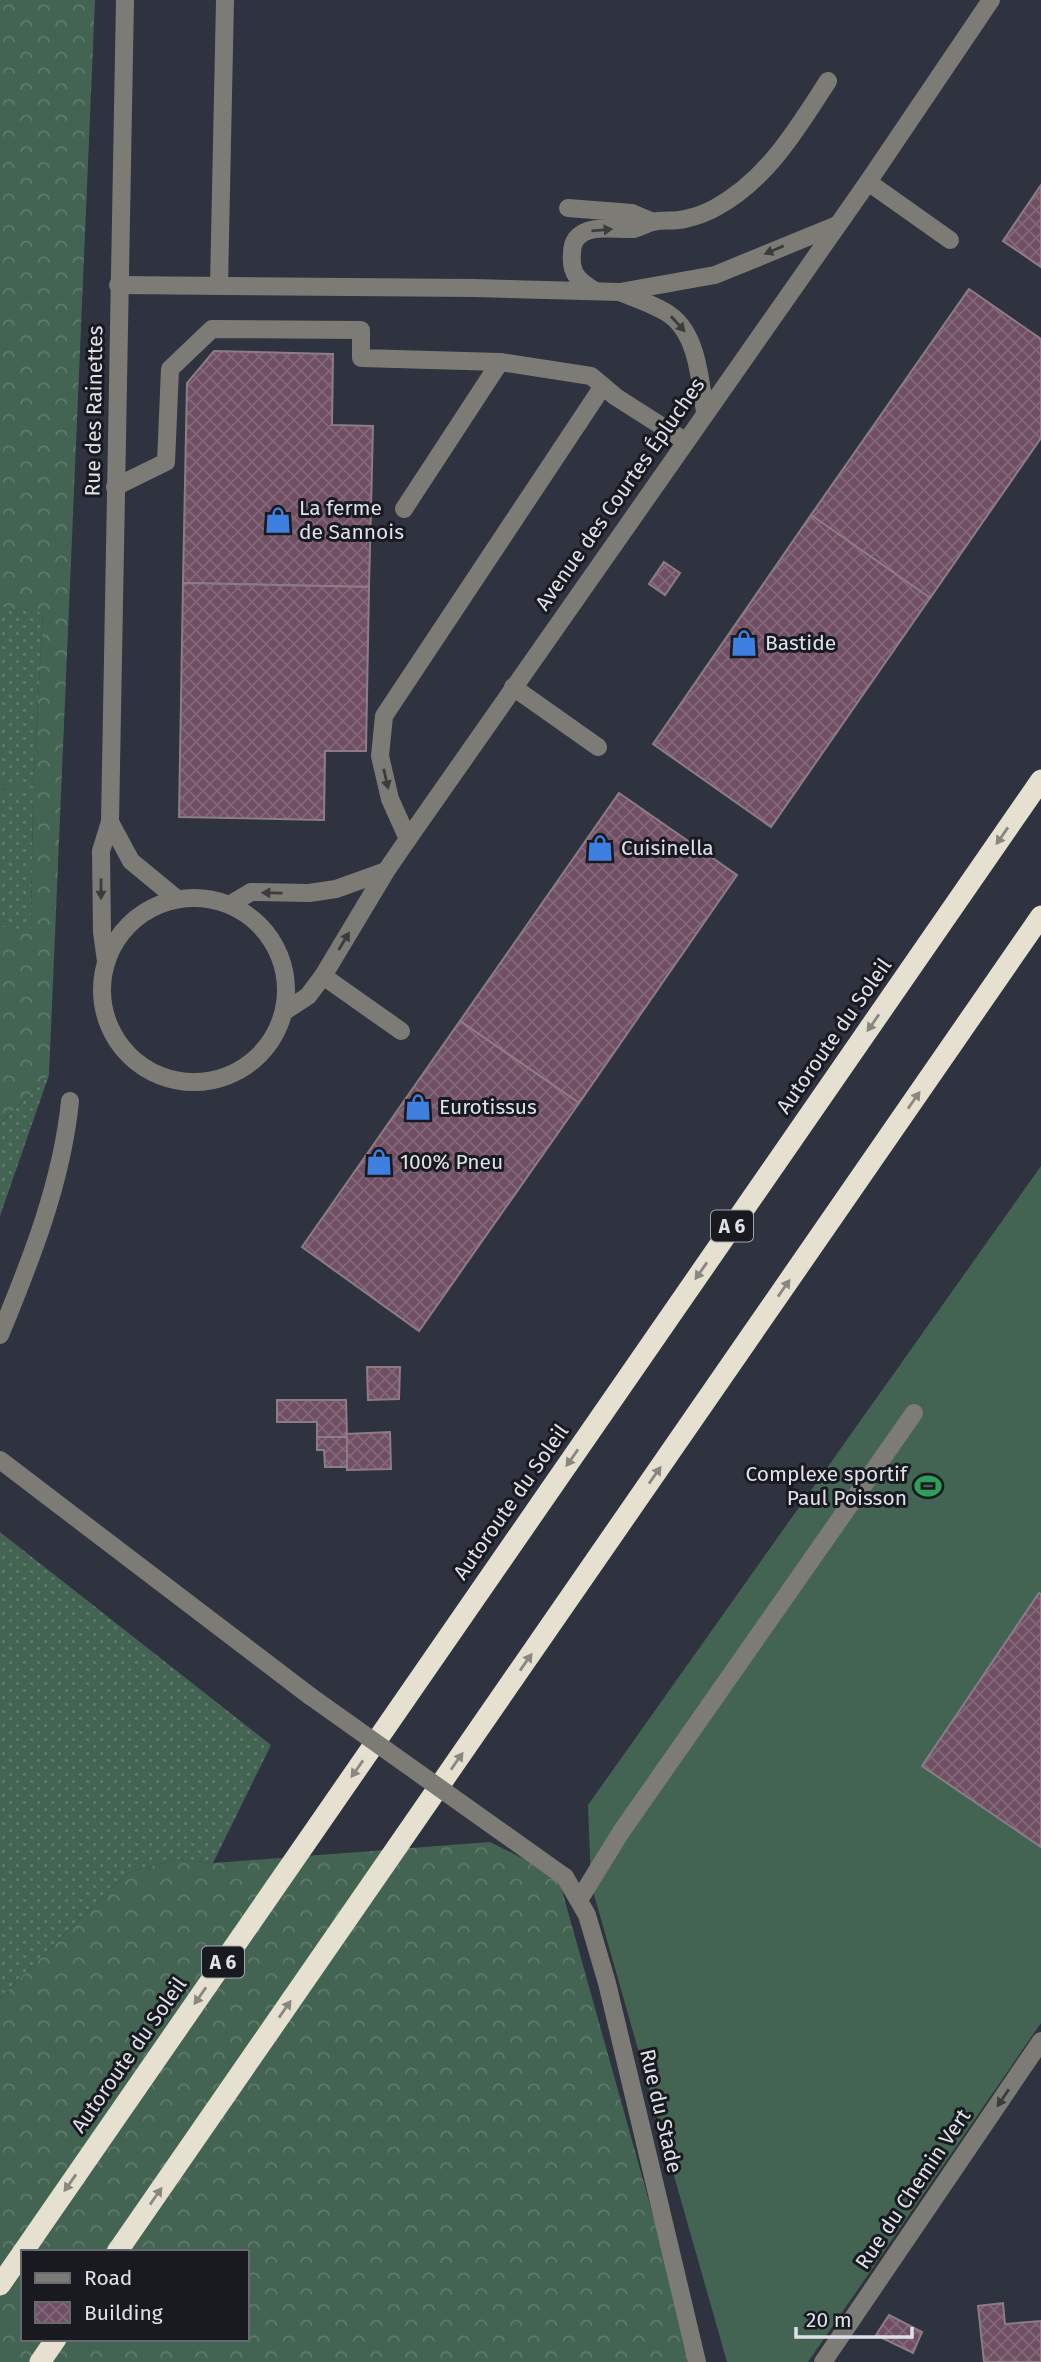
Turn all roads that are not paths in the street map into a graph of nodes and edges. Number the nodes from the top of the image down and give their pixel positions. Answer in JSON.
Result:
{"nodes":[{"id":1,"x":125,"y":0,"type":"edge"},
{"id":2,"x":225,"y":0,"type":"edge"},
{"id":3,"x":992,"y":0,"type":"edge"},
{"id":4,"x":828,"y":81,"type":"dead end"},
{"id":5,"x":868,"y":182,"type":"junction"},
{"id":6,"x":568,"y":208,"type":"dead end"},
{"id":7,"x":653,"y":222,"type":"junction"},
{"id":8,"x":837,"y":225,"type":"junction"},
{"id":9,"x":950,"y":240,"type":"dead end"},
{"id":10,"x":118,"y":285,"type":"junction"},
{"id":11,"x":219,"y":286,"type":"junction"},
{"id":12,"x":594,"y":291,"type":"junction"},
{"id":13,"x":620,"y":292,"type":"junction"},
{"id":14,"x":500,"y":362,"type":"junction"},
{"id":15,"x":603,"y":386,"type":"junction"},
{"id":16,"x":705,"y":412,"type":"junction"},
{"id":17,"x":685,"y":441,"type":"junction"},
{"id":18,"x":115,"y":487,"type":"junction"},
{"id":19,"x":404,"y":509,"type":"dead end"},
{"id":20,"x":513,"y":687,"type":"junction"},
{"id":21,"x":598,"y":747,"type":"dead end"},
{"id":22,"x":1041,"y":780,"type":"edge"},
{"id":23,"x":110,"y":822,"type":"junction"},
{"id":24,"x":408,"y":839,"type":"junction"},
{"id":25,"x":386,"y":871,"type":"junction"},
{"id":26,"x":177,"y":899,"type":"junction"},
{"id":27,"x":231,"y":904,"type":"junction"},
{"id":28,"x":1041,"y":916,"type":"edge"},
{"id":29,"x":106,"y":961,"type":"junction"},
{"id":30,"x":323,"y":975,"type":"junction"},
{"id":31,"x":285,"y":1011,"type":"junction"},
{"id":32,"x":401,"y":1031,"type":"dead end"},
{"id":33,"x":70,"y":1101,"type":"dead end"},
{"id":34,"x":0,"y":1335,"type":"edge"},
{"id":35,"x":914,"y":1413,"type":"dead end"},
{"id":36,"x":0,"y":1460,"type":"edge"},
{"id":37,"x":579,"y":1900,"type":"junction"},
{"id":38,"x":1041,"y":2041,"type":"edge"},
{"id":39,"x":24,"y":2250,"type":"edge"},
{"id":40,"x":118,"y":2250,"type":"edge"},
{"id":41,"x":21,"y":2255,"type":"edge"},
{"id":42,"x":0,"y":2285,"type":"edge"},
{"id":43,"x":55,"y":2341,"type":"edge"},
{"id":44,"x":40,"y":2362,"type":"edge"},
{"id":45,"x":697,"y":2362,"type":"edge"},
{"id":46,"x":823,"y":2362,"type":"edge"}],
"edges":[{"from":1,"to":10,"type":"street","name":"Rue des Rainettes"},
{"from":2,"to":11,"type":"street"},
{"from":3,"to":5,"type":"street","name":"Avenue des Courtes Épluches"},
{"from":4,"to":7,"type":"street"},
{"from":5,"to":8,"type":"street","name":"Avenue des Courtes Épluches"},
{"from":5,"to":9,"type":"street"},
{"from":6,"to":7,"type":"street"},
{"from":12,"to":7,"type":"street","one_way":true},
{"from":8,"to":13,"type":"street","one_way":true},
{"from":8,"to":16,"type":"street","name":"Avenue des Courtes Épluches"},
{"from":10,"to":11,"type":"street"},
{"from":10,"to":18,"type":"street","name":"Rue des Rainettes"},
{"from":11,"to":12,"type":"street"},
{"from":12,"to":13,"type":"street"},
{"from":13,"to":16,"type":"street","one_way":true},
{"from":14,"to":15,"type":"street"},
{"from":14,"to":18,"type":"street"},
{"from":14,"to":19,"type":"street"},
{"from":15,"to":17,"type":"street"},
{"from":15,"to":24,"type":"street","one_way":true},
{"from":16,"to":17,"type":"street","name":"Avenue des Courtes Épluches"},
{"from":17,"to":20,"type":"street","name":"Avenue des Courtes Épluches"},
{"from":18,"to":23,"type":"street","name":"Rue des Rainettes"},
{"from":20,"to":21,"type":"street"},
{"from":20,"to":24,"type":"street","name":"Avenue des Courtes Épluches"},
{"from":22,"to":39,"type":"highway","name":"Autoroute du Soleil","number":"A 6","one_way":true},
{"from":23,"to":26,"type":"street","name":"Rue des Rainettes"},
{"from":23,"to":29,"type":"street","name":"Rue des Rainettes","one_way":true},
{"from":24,"to":25,"type":"street","name":"Avenue des Courtes Épluches"},
{"from":25,"to":27,"type":"street","one_way":true},
{"from":30,"to":25,"type":"street","name":"Avenue des Courtes Épluches","one_way":true},
{"from":26,"to":27,"type":"street"},
{"from":26,"to":29,"type":"street"},
{"from":27,"to":31,"type":"street"},
{"from":40,"to":28,"type":"highway","one_way":true},
{"from":29,"to":31,"type":"street"},
{"from":30,"to":31,"type":"street","name":"Avenue des Courtes Épluches"},
{"from":30,"to":32,"type":"street"},
{"from":33,"to":34,"type":"street"},
{"from":35,"to":37,"type":"street"},
{"from":36,"to":37,"type":"street","name":"Rue du Stade","bridge":true},
{"from":37,"to":45,"type":"street","name":"Rue du Stade"},
{"from":38,"to":46,"type":"street","name":"Rue du Chemin Vert","one_way":true},
{"from":41,"to":42,"type":"highway","name":"Autoroute du Soleil","number":"A 6"},
{"from":43,"to":44,"type":"highway"}]}
